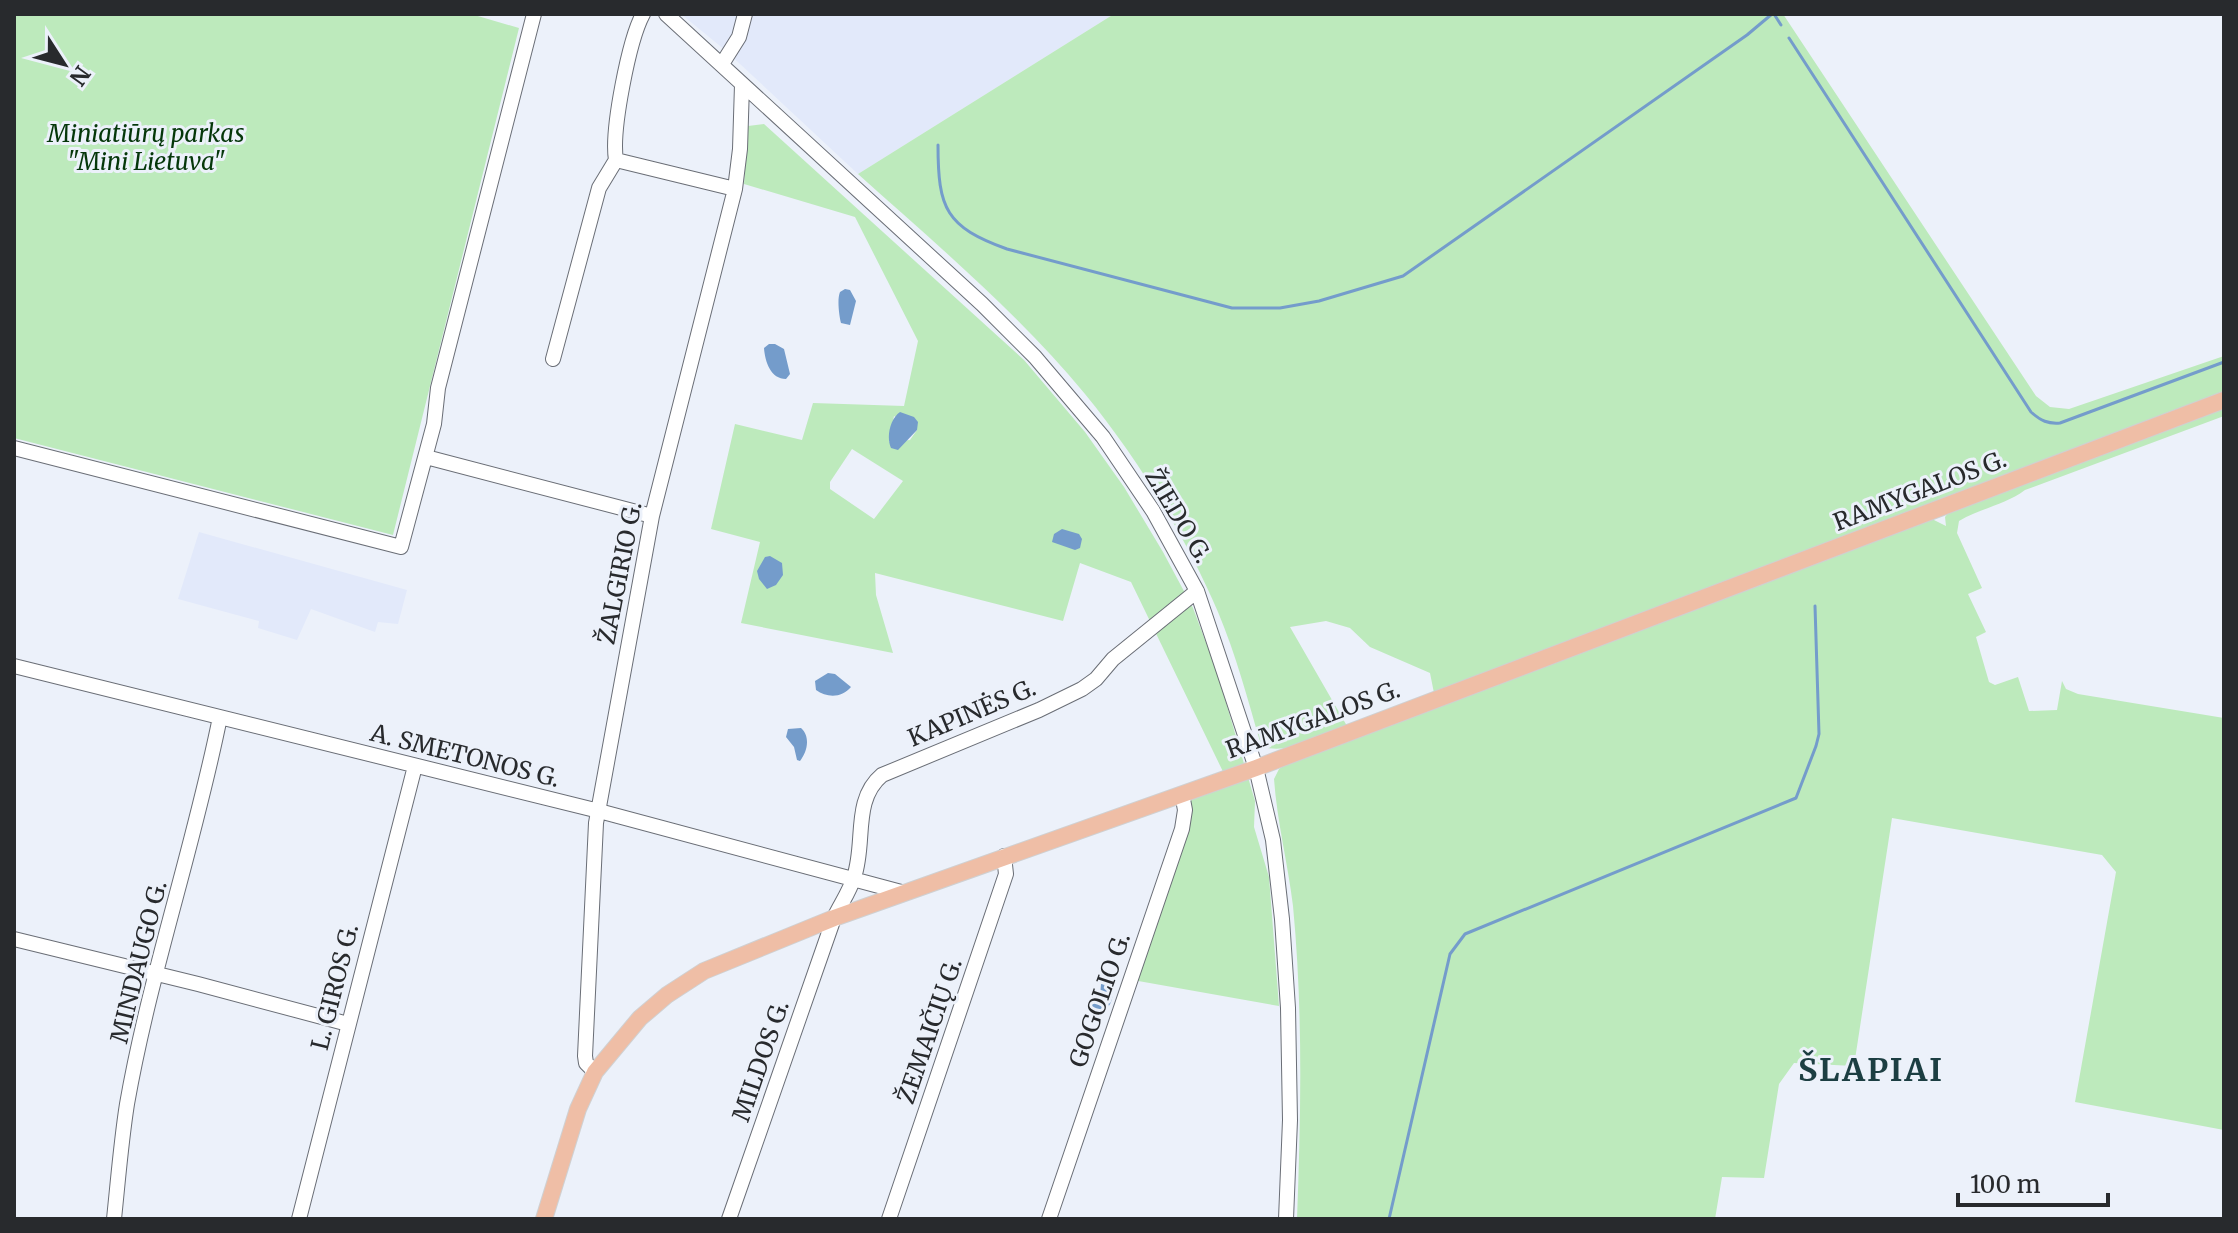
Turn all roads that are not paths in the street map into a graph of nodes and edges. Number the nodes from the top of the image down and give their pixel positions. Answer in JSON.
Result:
{"nodes":[{"id":1,"x":534,"y":14,"type":"edge"},
{"id":2,"x":643,"y":14,"type":"edge"},
{"id":3,"x":666,"y":14,"type":"edge"},
{"id":4,"x":745,"y":14,"type":"edge"},
{"id":5,"x":722,"y":64,"type":"junction"},
{"id":6,"x":742,"y":85,"type":"junction"},
{"id":7,"x":616,"y":160,"type":"junction"},
{"id":8,"x":735,"y":189,"type":"junction"},
{"id":9,"x":553,"y":359,"type":"dead end"},
{"id":10,"x":2224,"y":400,"type":"edge"},
{"id":11,"x":14,"y":448,"type":"edge"},
{"id":12,"x":426,"y":457,"type":"junction"},
{"id":13,"x":652,"y":516,"type":"junction"},
{"id":14,"x":1197,"y":591,"type":"junction"},
{"id":15,"x":14,"y":666,"type":"edge"},
{"id":16,"x":220,"y":717,"type":"junction"},
{"id":17,"x":415,"y":766,"type":"junction"},
{"id":18,"x":1256,"y":768,"type":"junction"},
{"id":19,"x":1182,"y":794,"type":"junction"},
{"id":20,"x":599,"y":811,"type":"junction"},
{"id":21,"x":1004,"y":856,"type":"junction"},
{"id":22,"x":854,"y":877,"type":"junction"},
{"id":23,"x":905,"y":893,"type":"junction"},
{"id":24,"x":834,"y":918,"type":"junction"},
{"id":25,"x":14,"y":939,"type":"edge"},
{"id":26,"x":156,"y":975,"type":"junction"},
{"id":27,"x":348,"y":1024,"type":"junction"},
{"id":28,"x":595,"y":1072,"type":"junction"},
{"id":29,"x":114,"y":1219,"type":"edge"},
{"id":30,"x":299,"y":1219,"type":"edge"},
{"id":31,"x":544,"y":1219,"type":"edge"},
{"id":32,"x":729,"y":1219,"type":"edge"},
{"id":33,"x":889,"y":1219,"type":"edge"},
{"id":34,"x":1049,"y":1219,"type":"edge"},
{"id":35,"x":1286,"y":1219,"type":"edge"}],
"edges":[{"from":1,"to":12,"type":"street"},
{"from":2,"to":7,"type":"street"},
{"from":3,"to":5,"type":"street","name":"ŽIEDO G."},
{"from":4,"to":5,"type":"street"},
{"from":5,"to":6,"type":"street","name":"ŽIEDO G."},
{"from":6,"to":8,"type":"street","name":"ŽALGIRIO G."},
{"from":6,"to":14,"type":"street","name":"ŽIEDO G."},
{"from":7,"to":8,"type":"street"},
{"from":7,"to":9,"type":"street"},
{"from":8,"to":13,"type":"street","name":"ŽALGIRIO G."},
{"from":10,"to":18,"type":"main road","name":"RAMYGALOS G."},
{"from":11,"to":12,"type":"street"},
{"from":12,"to":13,"type":"street"},
{"from":13,"to":20,"type":"street","name":"ŽALGIRIO G."},
{"from":14,"to":18,"type":"street","name":"ŽIEDO G."},
{"from":14,"to":22,"type":"street","name":"KAPINĖS G."},
{"from":15,"to":16,"type":"street","name":"A. SMETONOS G."},
{"from":16,"to":17,"type":"street","name":"A. SMETONOS G."},
{"from":16,"to":26,"type":"street","name":"MINDAUGO G."},
{"from":17,"to":20,"type":"street","name":"A. SMETONOS G."},
{"from":17,"to":27,"type":"street","name":"L. GIROS G."},
{"from":18,"to":19,"type":"main road","name":"RAMYGALOS G."},
{"from":18,"to":35,"type":"street","name":"ŽIEDO G."},
{"from":19,"to":21,"type":"main road","name":"RAMYGALOS G."},
{"from":19,"to":34,"type":"street","name":"GOGOLIO G."},
{"from":20,"to":22,"type":"street","name":"A. SMETONOS G."},
{"from":20,"to":28,"type":"street","name":"ŽALGIRIO G."},
{"from":21,"to":23,"type":"main road","name":"RAMYGALOS G."},
{"from":21,"to":33,"type":"street","name":"ŽEMAIČIŲ G."},
{"from":22,"to":23,"type":"street","name":"A. SMETONOS G."},
{"from":22,"to":24,"type":"street","name":"KAPINĖS G."},
{"from":23,"to":24,"type":"main road","name":"RAMYGALOS G."},
{"from":24,"to":28,"type":"main road","name":"RAMYGALOS G."},
{"from":24,"to":32,"type":"street","name":"MILDOS G."},
{"from":25,"to":26,"type":"street"},
{"from":26,"to":27,"type":"street"},
{"from":26,"to":29,"type":"street","name":"MINDAUGO G."},
{"from":27,"to":30,"type":"street","name":"L. GIROS G."},
{"from":28,"to":31,"type":"main road","name":"RAMYGALOS G."}]}
